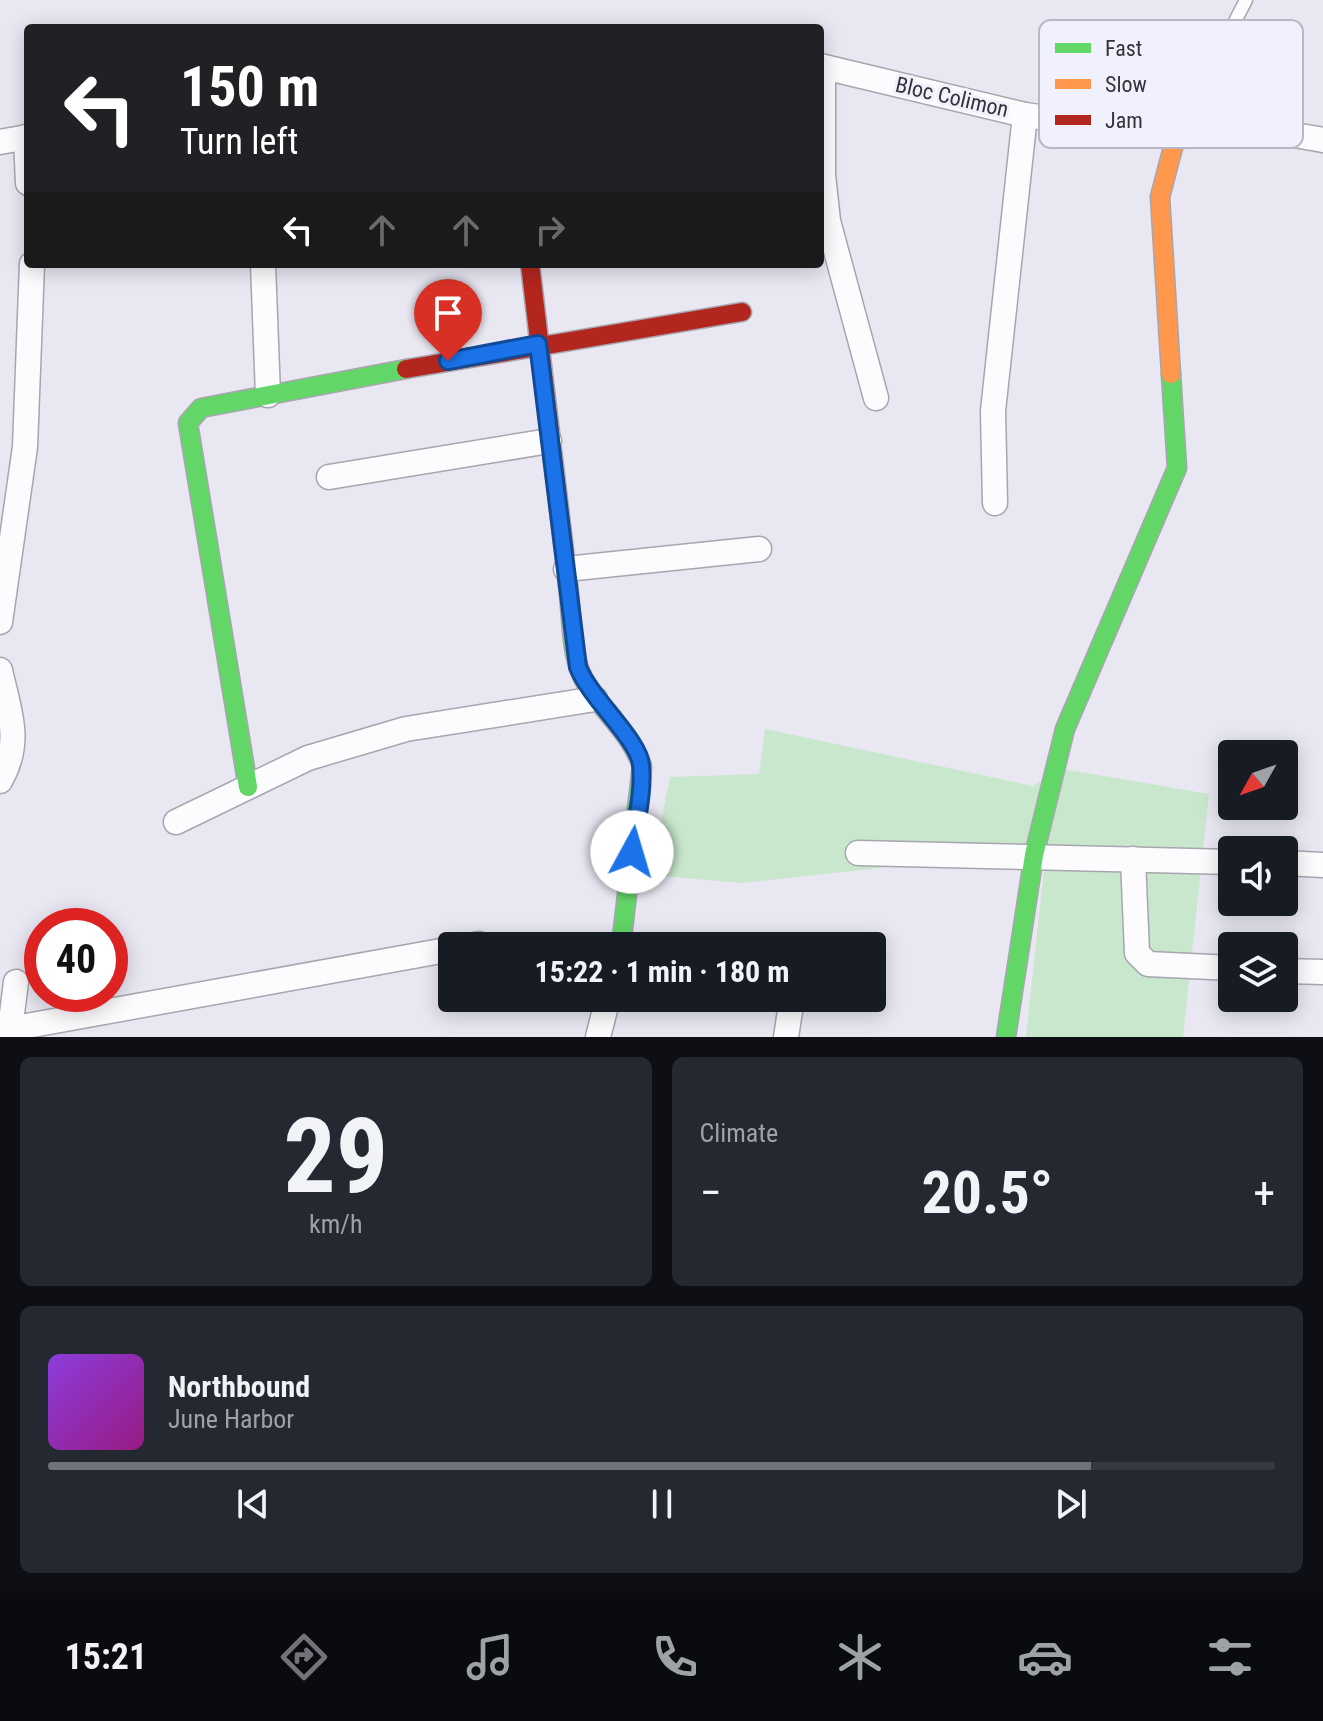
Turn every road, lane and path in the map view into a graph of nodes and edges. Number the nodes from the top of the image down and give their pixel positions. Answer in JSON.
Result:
{"nodes":[{"id":1,"x":1246,"y":0,"type":"edge"},
{"id":2,"x":1236,"y":20,"type":"edge"},
{"id":3,"x":824,"y":66,"type":"edge"},
{"id":4,"x":1025,"y":115,"type":"junction"},
{"id":5,"x":1039,"y":117,"type":"edge"},
{"id":6,"x":1303,"y":136,"type":"edge"},
{"id":7,"x":24,"y":138,"type":"edge"},
{"id":8,"x":1323,"y":140,"type":"edge"},
{"id":9,"x":0,"y":142,"type":"edge"},
{"id":10,"x":1173,"y":148,"type":"edge"},
{"id":11,"x":824,"y":184,"type":"edge"},
{"id":12,"x":32,"y":268,"type":"edge"},
{"id":13,"x":263,"y":268,"type":"edge"},
{"id":14,"x":530,"y":268,"type":"edge"},
{"id":15,"x":742,"y":312,"type":"dead end"},
{"id":16,"x":538,"y":344,"type":"junction"},
{"id":17,"x":268,"y":395,"type":"junction"},
{"id":18,"x":876,"y":398,"type":"dead end"},
{"id":19,"x":549,"y":441,"type":"junction"},
{"id":20,"x":329,"y":477,"type":"dead end"},
{"id":21,"x":995,"y":503,"type":"dead end"},
{"id":22,"x":759,"y":549,"type":"dead end"},
{"id":23,"x":566,"y":569,"type":"junction"},
{"id":24,"x":0,"y":622,"type":"edge"},
{"id":25,"x":0,"y":670,"type":"edge"},
{"id":26,"x":595,"y":699,"type":"junction"},
{"id":27,"x":0,"y":781,"type":"edge"},
{"id":28,"x":248,"y":787,"type":"junction"},
{"id":29,"x":176,"y":822,"type":"dead end"},
{"id":30,"x":858,"y":853,"type":"dead end"},
{"id":31,"x":1034,"y":855,"type":"junction"},
{"id":32,"x":1133,"y":859,"type":"junction"},
{"id":33,"x":1218,"y":862,"type":"edge"},
{"id":34,"x":1298,"y":864,"type":"edge"},
{"id":35,"x":1323,"y":865,"type":"edge"},
{"id":36,"x":623,"y":932,"type":"edge"},
{"id":37,"x":438,"y":952,"type":"edge"},
{"id":38,"x":1218,"y":967,"type":"edge"},
{"id":39,"x":1298,"y":971,"type":"edge"},
{"id":40,"x":1323,"y":972,"type":"edge"},
{"id":41,"x":16,"y":982,"type":"dead end"},
{"id":42,"x":604,"y":1012,"type":"edge"},
{"id":43,"x":790,"y":1012,"type":"edge"},
{"id":44,"x":9,"y":1033,"type":"edge"},
{"id":45,"x":598,"y":1037,"type":"edge"},
{"id":46,"x":786,"y":1037,"type":"edge"},
{"id":47,"x":1006,"y":1037,"type":"edge"}],
"edges":[{"from":1,"to":2,"type":"lane"},
{"from":3,"to":4,"type":"street","name":"Bloc Colimon"},
{"from":4,"to":5,"type":"street","name":"Bloc Colimon"},
{"from":4,"to":21,"type":"street"},
{"from":6,"to":8,"type":"street","name":"Bloc Colimon"},
{"from":7,"to":9,"type":"street"},
{"from":10,"to":31,"type":"street"},
{"from":11,"to":18,"type":"street"},
{"from":12,"to":24,"type":"street"},
{"from":13,"to":17,"type":"street"},
{"from":14,"to":16,"type":"street"},
{"from":15,"to":16,"type":"street"},
{"from":16,"to":17,"type":"street"},
{"from":16,"to":19,"type":"street"},
{"from":17,"to":28,"type":"street"},
{"from":19,"to":20,"type":"street"},
{"from":19,"to":23,"type":"street"},
{"from":22,"to":23,"type":"street"},
{"from":23,"to":26,"type":"street"},
{"from":25,"to":27,"type":"street"},
{"from":26,"to":28,"type":"street"},
{"from":26,"to":36,"type":"street"},
{"from":28,"to":29,"type":"street"},
{"from":30,"to":31,"type":"street"},
{"from":31,"to":32,"type":"street"},
{"from":31,"to":47,"type":"street"},
{"from":32,"to":33,"type":"street"},
{"from":32,"to":38,"type":"street"},
{"from":34,"to":35,"type":"street"},
{"from":37,"to":44,"type":"street"},
{"from":39,"to":40,"type":"street"},
{"from":41,"to":44,"type":"street"},
{"from":42,"to":45,"type":"street"},
{"from":43,"to":46,"type":"street"}]}
